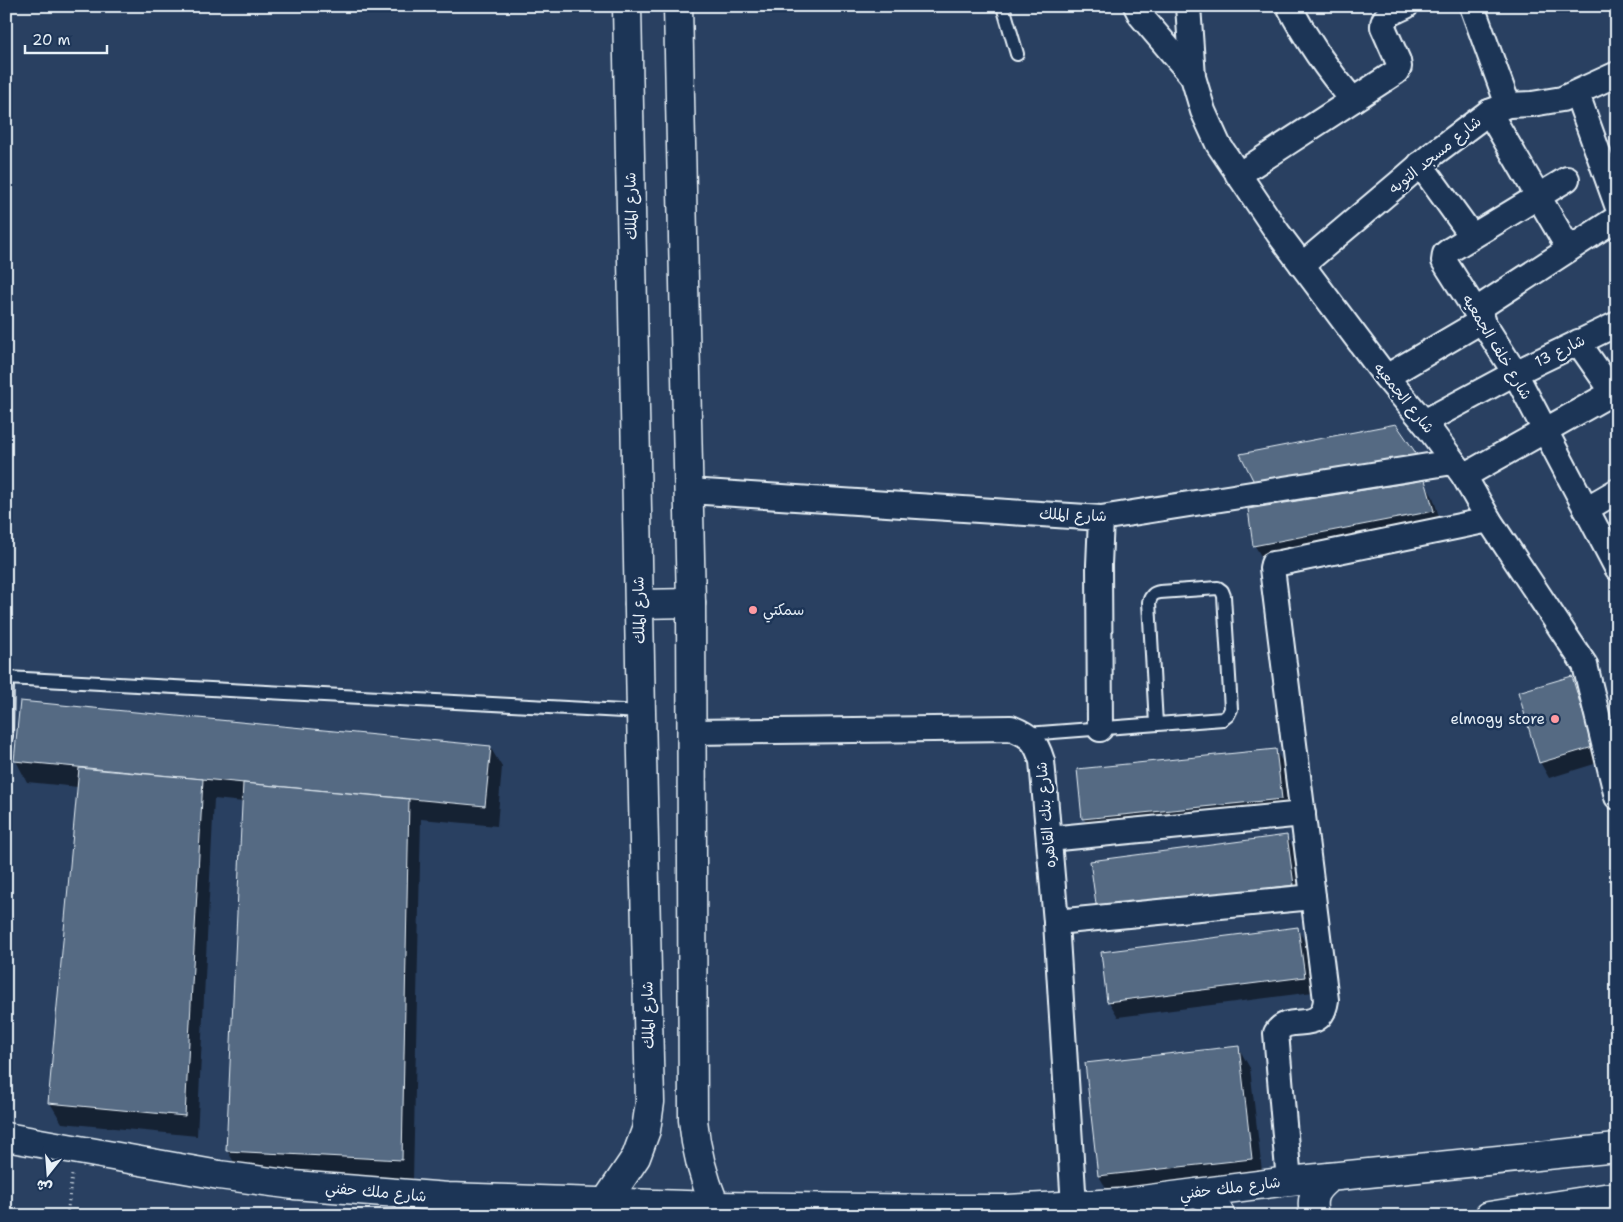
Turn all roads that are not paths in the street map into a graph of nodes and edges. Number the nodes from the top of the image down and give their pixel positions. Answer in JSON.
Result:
{"nodes":[{"id":1,"x":627,"y":6,"type":"edge"},
{"id":2,"x":678,"y":6,"type":"edge"},
{"id":3,"x":1003,"y":6,"type":"edge"},
{"id":4,"x":1136,"y":6,"type":"edge"},
{"id":5,"x":1188,"y":6,"type":"edge"},
{"id":6,"x":1289,"y":6,"type":"edge"},
{"id":7,"x":1406,"y":6,"type":"edge"},
{"id":8,"x":1472,"y":6,"type":"edge"},
{"id":9,"x":1017,"y":54,"type":"dead end"},
{"id":10,"x":1617,"y":74,"type":"edge"},
{"id":11,"x":1193,"y":77,"type":"junction"},
{"id":12,"x":1577,"y":94,"type":"junction"},
{"id":13,"x":1353,"y":100,"type":"junction"},
{"id":14,"x":1499,"y":108,"type":"junction"},
{"id":15,"x":1420,"y":164,"type":"junction"},
{"id":16,"x":1238,"y":175,"type":"junction"},
{"id":17,"x":1567,"y":179,"type":"dead end"},
{"id":18,"x":1538,"y":196,"type":"junction"},
{"id":19,"x":1617,"y":205,"type":"edge"},
{"id":20,"x":1617,"y":218,"type":"edge"},
{"id":21,"x":1472,"y":236,"type":"junction"},
{"id":22,"x":1569,"y":249,"type":"junction"},
{"id":23,"x":1302,"y":265,"type":"junction"},
{"id":24,"x":1480,"y":315,"type":"junction"},
{"id":25,"x":1617,"y":324,"type":"edge"},
{"id":26,"x":1578,"y":342,"type":"junction"},
{"id":27,"x":1516,"y":374,"type":"junction"},
{"id":28,"x":1386,"y":377,"type":"junction"},
{"id":29,"x":1616,"y":393,"type":"edge"},
{"id":30,"x":1424,"y":422,"type":"junction"},
{"id":31,"x":1545,"y":430,"type":"junction"},
{"id":32,"x":1458,"y":469,"type":"junction"},
{"id":33,"x":689,"y":491,"type":"junction"},
{"id":34,"x":1617,"y":491,"type":"edge"},
{"id":35,"x":1586,"y":509,"type":"junction"},
{"id":36,"x":1100,"y":518,"type":"junction"},
{"id":37,"x":1489,"y":520,"type":"junction"},
{"id":38,"x":1617,"y":568,"type":"edge"},
{"id":39,"x":691,"y":603,"type":"junction"},
{"id":40,"x":639,"y":604,"type":"junction"},
{"id":41,"x":641,"y":712,"type":"junction"},
{"id":42,"x":1156,"y":724,"type":"junction"},
{"id":43,"x":1100,"y":729,"type":"junction"},
{"id":44,"x":692,"y":732,"type":"junction"},
{"id":45,"x":1027,"y":734,"type":"junction"},
{"id":46,"x":6,"y":736,"type":"edge"},
{"id":47,"x":1617,"y":797,"type":"edge"},
{"id":48,"x":1303,"y":814,"type":"junction"},
{"id":49,"x":1049,"y":839,"type":"junction"},
{"id":50,"x":1313,"y":897,"type":"junction"},
{"id":51,"x":1056,"y":922,"type":"junction"},
{"id":52,"x":6,"y":1137,"type":"edge"},
{"id":53,"x":1617,"y":1148,"type":"edge"},
{"id":54,"x":1330,"y":1177,"type":"junction"},
{"id":55,"x":1289,"y":1181,"type":"junction"},
{"id":56,"x":1196,"y":1193,"type":"junction"},
{"id":57,"x":1617,"y":1196,"type":"edge"},
{"id":58,"x":605,"y":1203,"type":"junction"},
{"id":59,"x":715,"y":1206,"type":"junction"},
{"id":60,"x":1074,"y":1206,"type":"junction"},
{"id":61,"x":1221,"y":1216,"type":"edge"},
{"id":62,"x":1314,"y":1216,"type":"edge"},
{"id":63,"x":1489,"y":1216,"type":"edge"}],
"edges":[{"from":1,"to":40,"type":"main road","name":"شارع الملك"},
{"from":2,"to":33,"type":"main road"},
{"from":3,"to":9,"type":"lane"},
{"from":4,"to":11,"type":"street"},
{"from":5,"to":11,"type":"street","name":"شارع الجمعيه"},
{"from":6,"to":13,"type":"street"},
{"from":7,"to":13,"type":"street"},
{"from":8,"to":14,"type":"street"},
{"from":10,"to":12,"type":"street"},
{"from":11,"to":16,"type":"street","name":"شارع الجمعيه"},
{"from":12,"to":14,"type":"street"},
{"from":12,"to":19,"type":"street"},
{"from":13,"to":16,"type":"street"},
{"from":14,"to":15,"type":"street","name":"شارع مسجد التوبه"},
{"from":14,"to":18,"type":"street"},
{"from":15,"to":21,"type":"street"},
{"from":15,"to":23,"type":"street","name":"شارع مسجد التوبه"},
{"from":16,"to":23,"type":"street","name":"شارع الجمعيه"},
{"from":17,"to":18,"type":"street","name":"شارع خلف الجمعيه"},
{"from":18,"to":21,"type":"street","name":"شارع خلف الجمعيه"},
{"from":18,"to":22,"type":"street"},
{"from":20,"to":22,"type":"street"},
{"from":21,"to":24,"type":"street","name":"شارع خلف الجمعيه"},
{"from":22,"to":24,"type":"street"},
{"from":23,"to":28,"type":"street","name":"شارع الجمعيه"},
{"from":24,"to":27,"type":"street","name":"شارع خلف الجمعيه"},
{"from":24,"to":28,"type":"street"},
{"from":25,"to":26,"type":"street","name":"شارع 13"},
{"from":26,"to":27,"type":"street","name":"شارع 13"},
{"from":26,"to":29,"type":"street"},
{"from":27,"to":30,"type":"street","name":"شارع 13"},
{"from":27,"to":31,"type":"street","name":"شارع خلف الجمعيه"},
{"from":28,"to":30,"type":"street","name":"شارع الجمعيه"},
{"from":29,"to":31,"type":"street"},
{"from":30,"to":32,"type":"street","name":"شارع الجمعيه"},
{"from":31,"to":32,"type":"street"},
{"from":31,"to":35,"type":"street","name":"شارع خلف الجمعيه"},
{"from":32,"to":36,"type":"street","name":"شارع الملك"},
{"from":32,"to":37,"type":"street","name":"شارع الجمعيه"},
{"from":33,"to":36,"type":"street","name":"شارع الملك"},
{"from":33,"to":39,"type":"main road"},
{"from":34,"to":35,"type":"street"},
{"from":35,"to":38,"type":"street","name":"شارع خلف الجمعيه"},
{"from":36,"to":43,"type":"street"},
{"from":37,"to":47,"type":"street","name":"شارع الجمعيه"},
{"from":37,"to":48,"type":"street"},
{"from":39,"to":40,"type":"main road"},
{"from":39,"to":44,"type":"main road"},
{"from":40,"to":41,"type":"main road","name":"شارع الملك"},
{"from":41,"to":46,"type":"lane"},
{"from":41,"to":58,"type":"main road","name":"شارع الملك"},
{"from":42,"to":42,"type":"lane"},
{"from":42,"to":43,"type":"lane"},
{"from":43,"to":45,"type":"lane"},
{"from":44,"to":45,"type":"street"},
{"from":44,"to":59,"type":"main road"},
{"from":45,"to":49,"type":"street","name":"شارع بنك القاهره"},
{"from":48,"to":49,"type":"street"},
{"from":48,"to":50,"type":"street"},
{"from":49,"to":51,"type":"street","name":"شارع بنك القاهره"},
{"from":50,"to":51,"type":"street"},
{"from":50,"to":55,"type":"street"},
{"from":51,"to":60,"type":"street","name":"شارع بنك القاهره"},
{"from":52,"to":58,"type":"main road","name":"شارع ملك حفني"},
{"from":53,"to":54,"type":"main road","name":"شارع ملك حفني"},
{"from":54,"to":55,"type":"main road","name":"شارع ملك حفني"},
{"from":54,"to":62,"type":"main road"},
{"from":55,"to":56,"type":"main road","name":"شارع ملك حفني"},
{"from":56,"to":60,"type":"main road","name":"شارع ملك حفني"},
{"from":56,"to":61,"type":"main road"},
{"from":57,"to":63,"type":"main road"},
{"from":58,"to":59,"type":"main road","name":"شارع ملك حفني"},
{"from":59,"to":60,"type":"main road","name":"شارع ملك حفني"}]}
